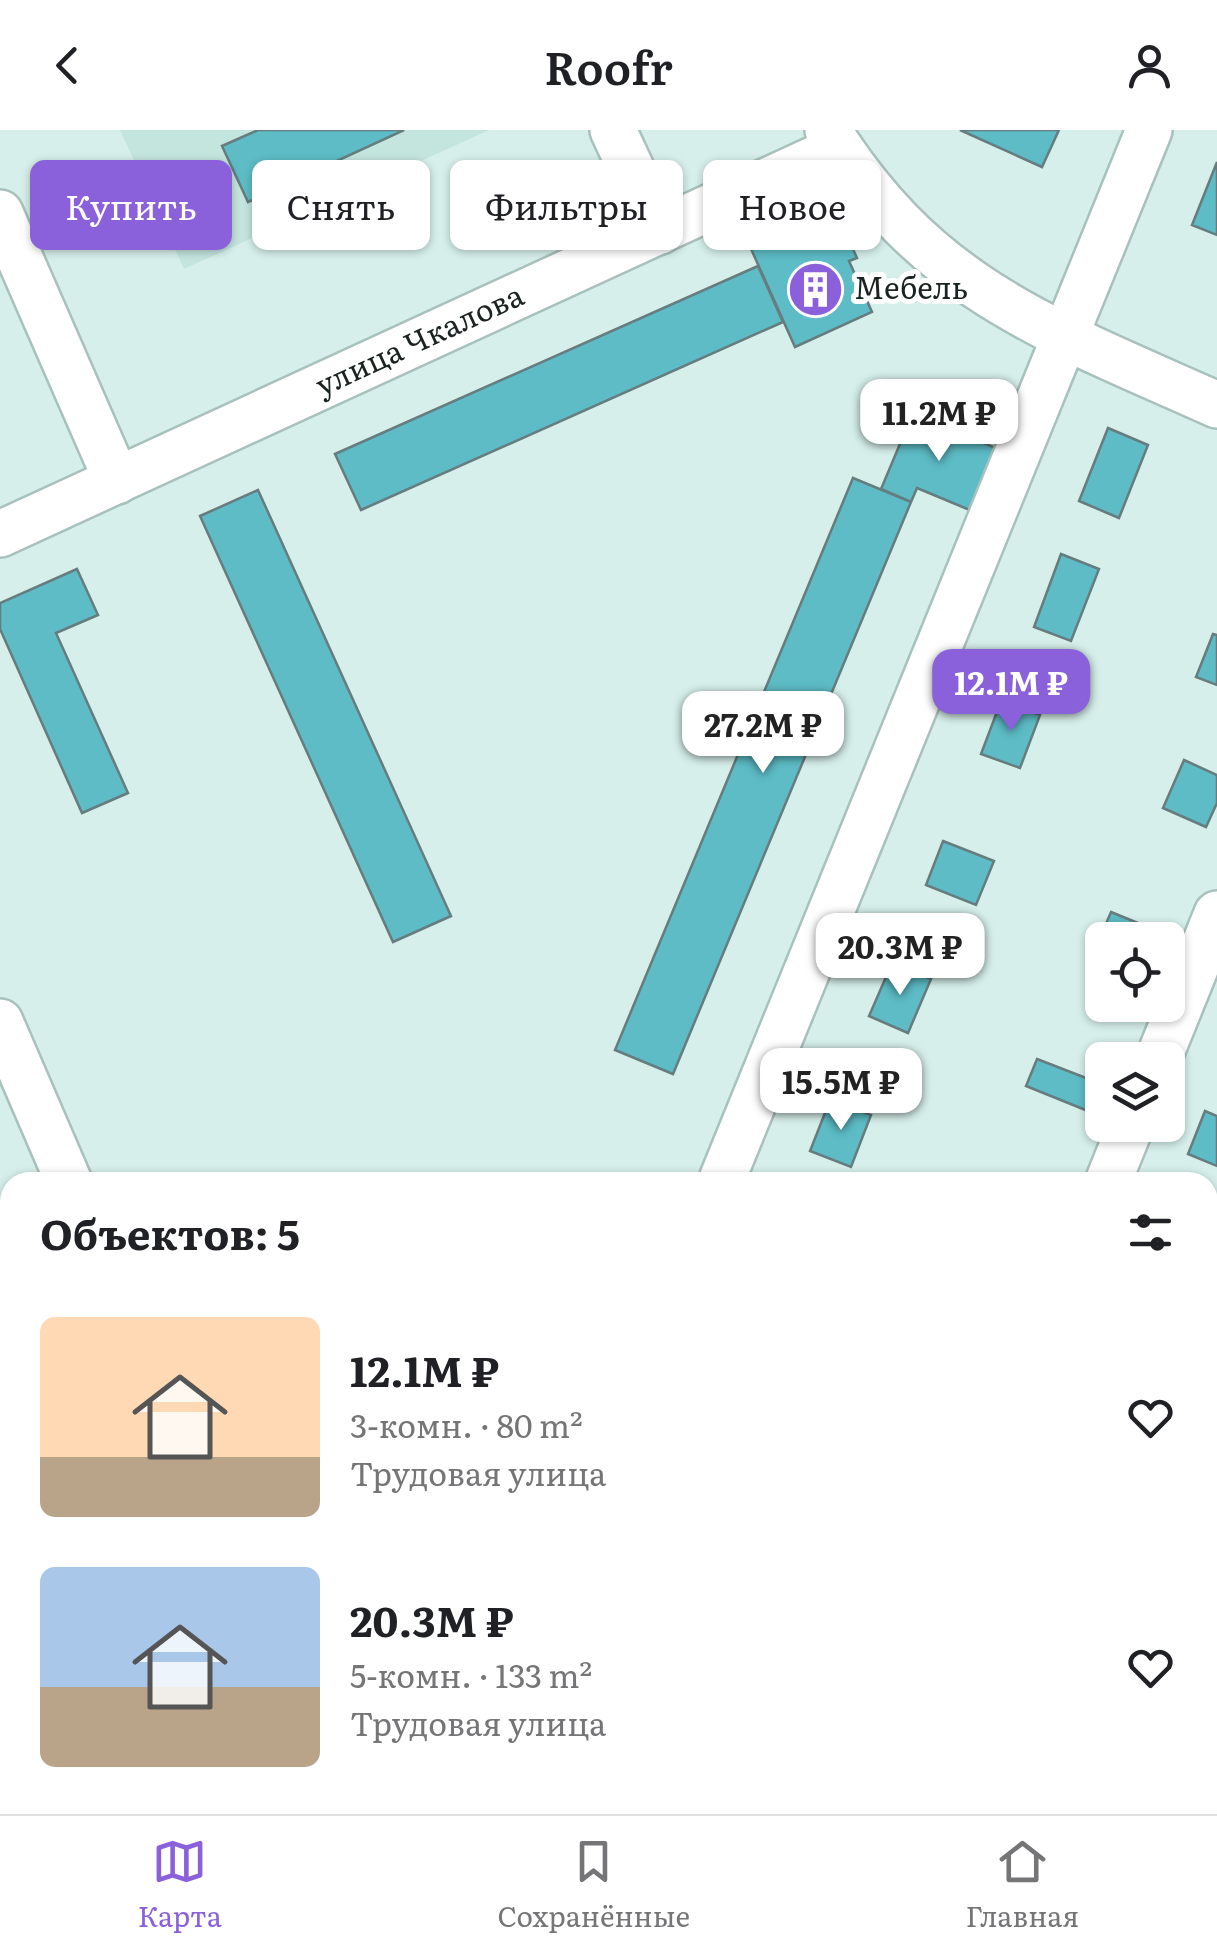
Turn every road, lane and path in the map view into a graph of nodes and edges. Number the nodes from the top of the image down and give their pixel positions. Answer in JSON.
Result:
{"nodes":[{"id":1,"x":613,"y":130,"type":"edge"},
{"id":2,"x":1149,"y":130,"type":"edge"},
{"id":3,"x":834,"y":139,"type":"edge"},
{"id":4,"x":627,"y":160,"type":"edge"},
{"id":5,"x":0,"y":213,"type":"edge"},
{"id":6,"x":683,"y":219,"type":"edge"},
{"id":7,"x":619,"y":250,"type":"edge"},
{"id":8,"x":1066,"y":337,"type":"junction"},
{"id":9,"x":1217,"y":405,"type":"edge"},
{"id":10,"x":117,"y":481,"type":"junction"},
{"id":11,"x":0,"y":534,"type":"edge"},
{"id":12,"x":1217,"y":914,"type":"edge"},
{"id":13,"x":0,"y":1022,"type":"edge"},
{"id":14,"x":1165,"y":1042,"type":"edge"},
{"id":15,"x":1125,"y":1142,"type":"edge"},
{"id":16,"x":65,"y":1172,"type":"edge"},
{"id":17,"x":726,"y":1172,"type":"edge"},
{"id":18,"x":1112,"y":1172,"type":"edge"}],
"edges":[{"from":1,"to":4,"type":"street"},
{"from":2,"to":8,"type":"street"},
{"from":3,"to":6,"type":"street","name":"улица Чкалова"},
{"from":3,"to":8,"type":"street"},
{"from":5,"to":10,"type":"street"},
{"from":7,"to":10,"type":"street","name":"улица Чкалова"},
{"from":8,"to":9,"type":"street"},
{"from":8,"to":17,"type":"street"},
{"from":10,"to":11,"type":"street","name":"улица Чкалова"},
{"from":12,"to":14,"type":"street"},
{"from":13,"to":16,"type":"street"},
{"from":15,"to":18,"type":"street"}]}
